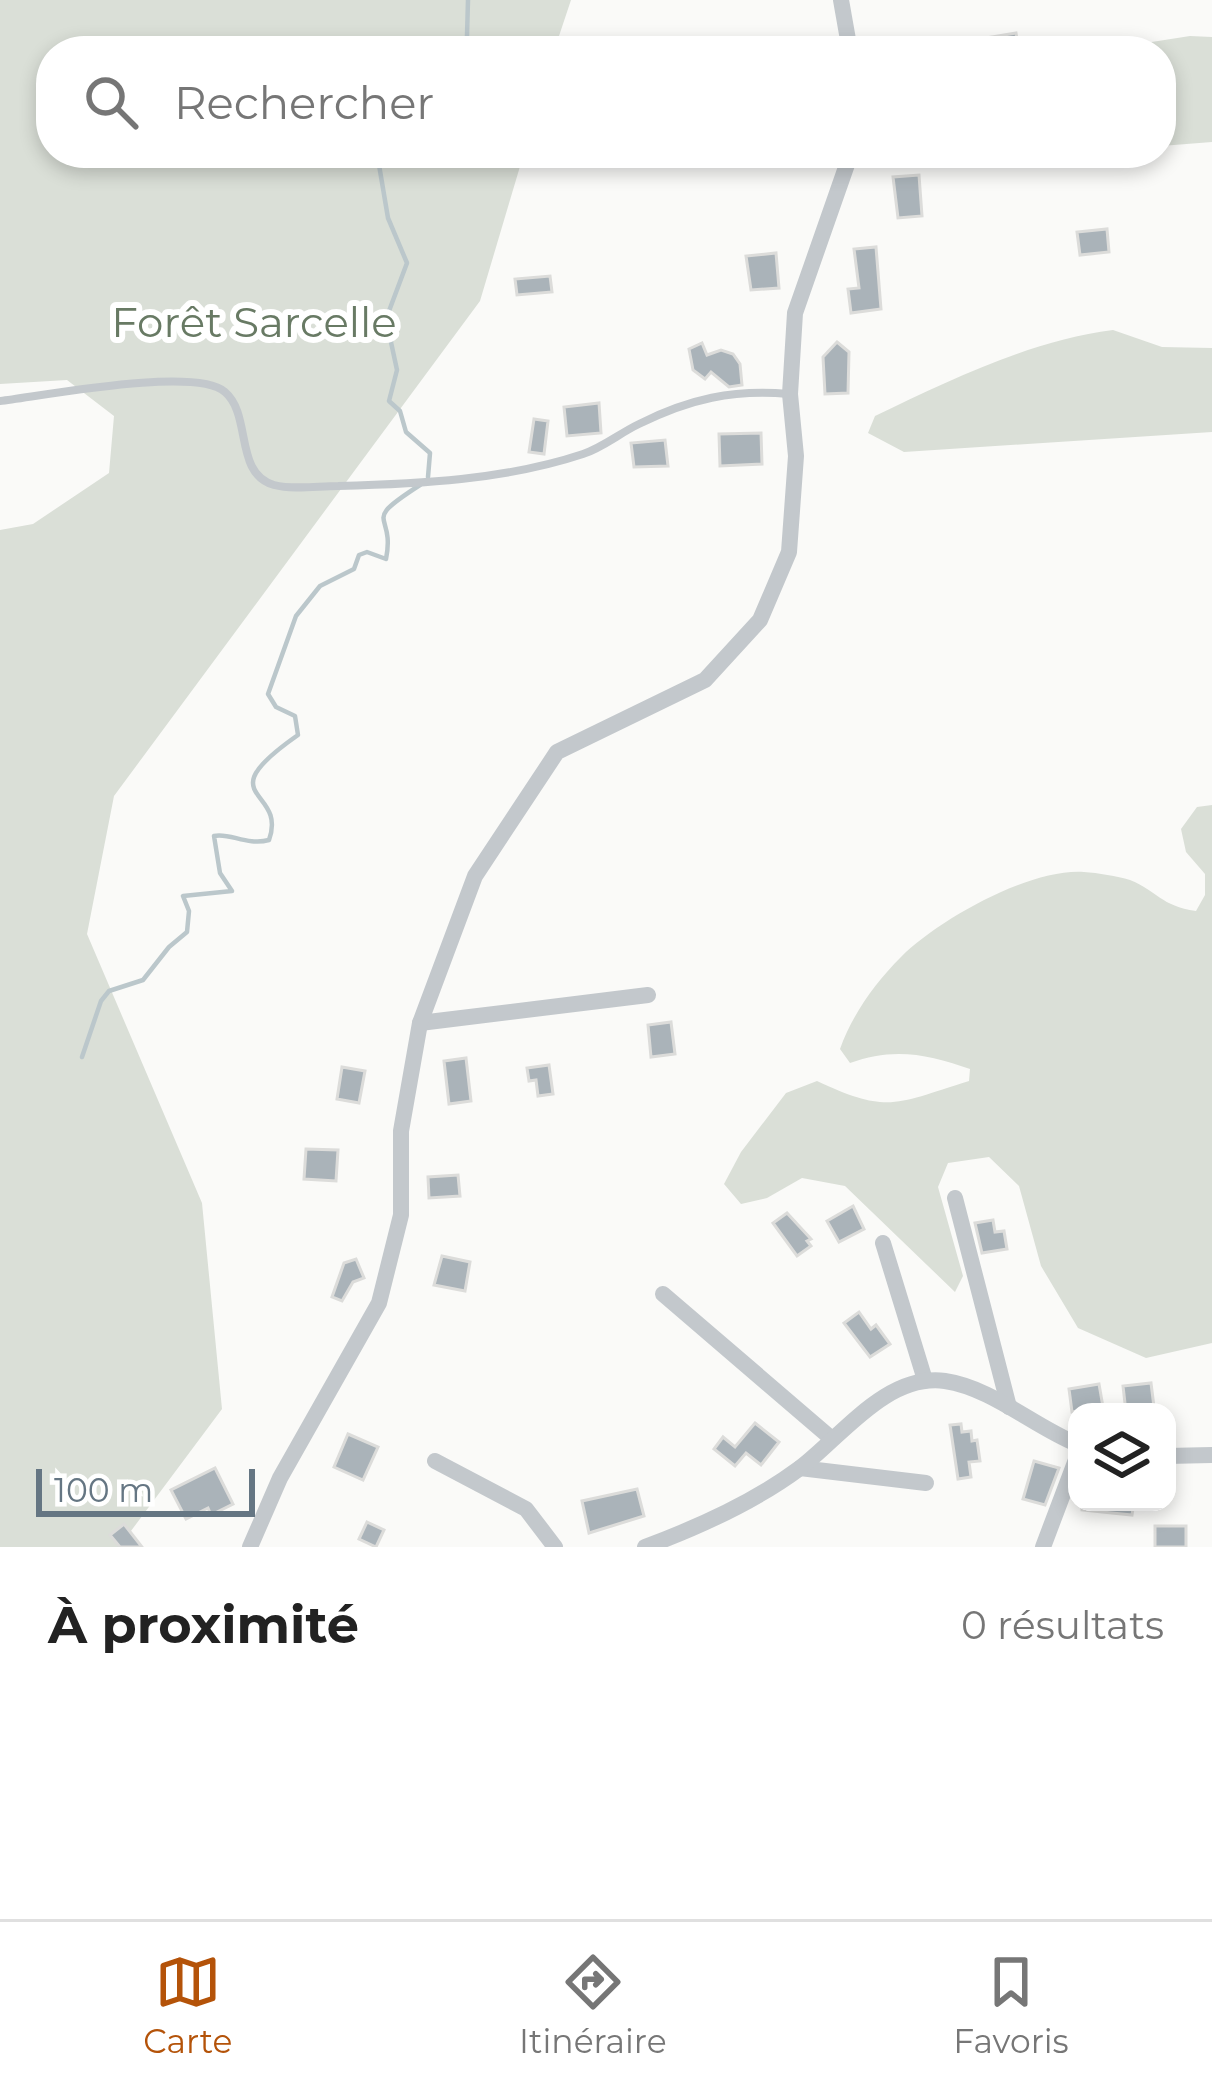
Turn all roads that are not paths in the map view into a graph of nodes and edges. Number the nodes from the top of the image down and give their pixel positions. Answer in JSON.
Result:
{"nodes":[{"id":1,"x":841,"y":0,"type":"edge"},
{"id":2,"x":847,"y":36,"type":"edge"},
{"id":3,"x":846,"y":168,"type":"edge"},
{"id":4,"x":790,"y":394,"type":"junction"},
{"id":5,"x":0,"y":401,"type":"edge"},
{"id":6,"x":648,"y":995,"type":"dead end"},
{"id":7,"x":420,"y":1023,"type":"junction"},
{"id":8,"x":955,"y":1198,"type":"dead end"},
{"id":9,"x":883,"y":1243,"type":"dead end"},
{"id":10,"x":663,"y":1294,"type":"dead end"},
{"id":11,"x":925,"y":1380,"type":"junction"},
{"id":12,"x":1009,"y":1407,"type":"junction"},
{"id":13,"x":832,"y":1439,"type":"junction"},
{"id":14,"x":1068,"y":1439,"type":"edge"},
{"id":15,"x":1212,"y":1455,"type":"edge"},
{"id":16,"x":1176,"y":1456,"type":"edge"},
{"id":17,"x":436,"y":1461,"type":"dead end"},
{"id":18,"x":800,"y":1468,"type":"junction"},
{"id":19,"x":1068,"y":1481,"type":"edge"},
{"id":20,"x":926,"y":1484,"type":"dead end"},
{"id":21,"x":250,"y":1547,"type":"edge"},
{"id":22,"x":555,"y":1547,"type":"edge"},
{"id":23,"x":645,"y":1547,"type":"edge"},
{"id":24,"x":1043,"y":1547,"type":"edge"}],
"edges":[{"from":1,"to":2,"type":"street"},
{"from":3,"to":4,"type":"street"},
{"from":4,"to":5,"type":"lane"},
{"from":4,"to":7,"type":"street"},
{"from":6,"to":7,"type":"street"},
{"from":7,"to":21,"type":"street"},
{"from":8,"to":12,"type":"street"},
{"from":9,"to":11,"type":"street"},
{"from":10,"to":13,"type":"street"},
{"from":11,"to":12,"type":"street"},
{"from":11,"to":13,"type":"street"},
{"from":12,"to":14,"type":"street"},
{"from":13,"to":18,"type":"street"},
{"from":15,"to":16,"type":"street"},
{"from":17,"to":22,"type":"street"},
{"from":18,"to":20,"type":"street"},
{"from":18,"to":23,"type":"street"},
{"from":19,"to":24,"type":"street"}]}
